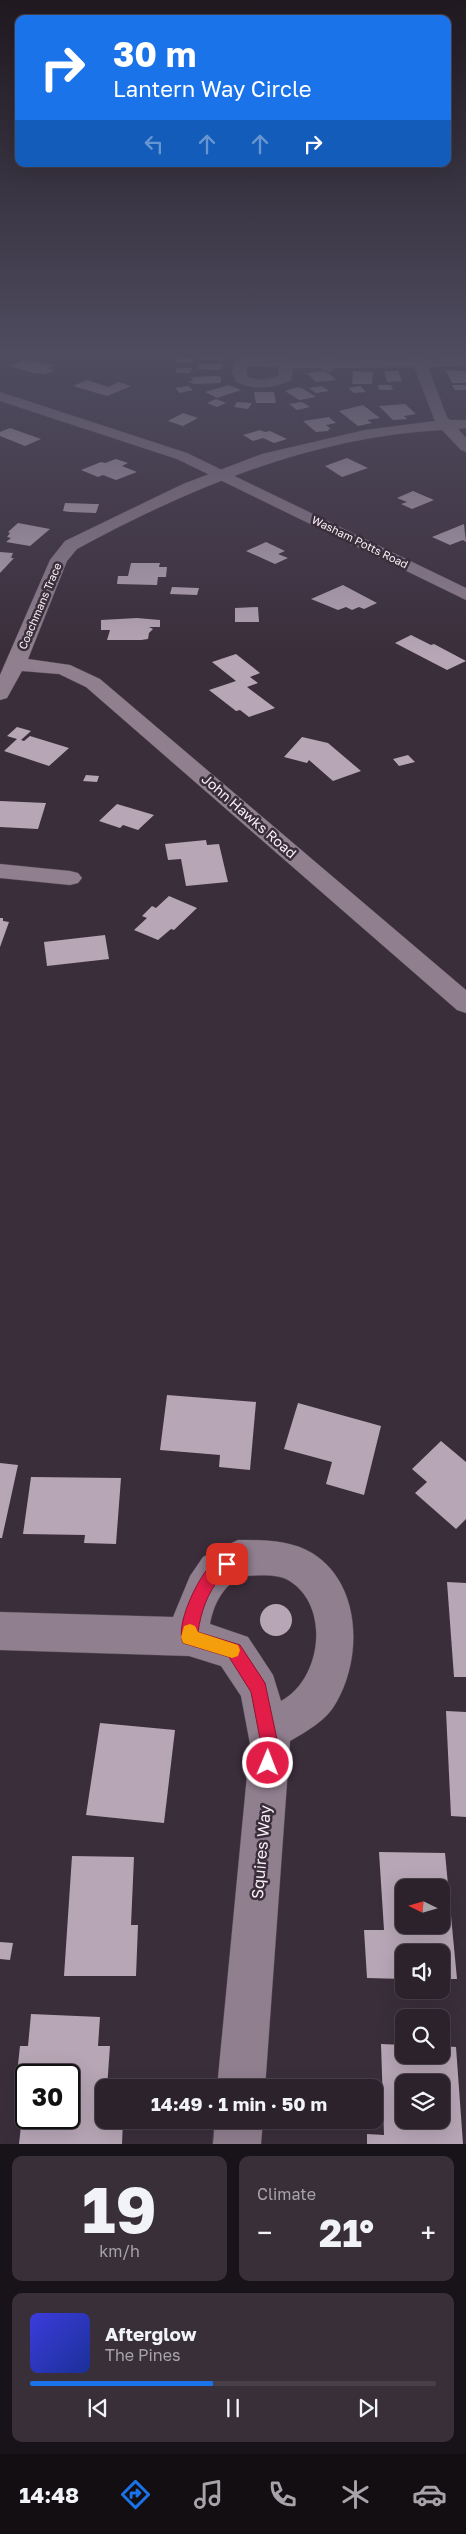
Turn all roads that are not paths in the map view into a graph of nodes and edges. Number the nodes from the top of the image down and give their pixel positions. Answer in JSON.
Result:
{"nodes":[{"id":1,"x":178,"y":456,"type":"edge"},
{"id":2,"x":274,"y":456,"type":"edge"},
{"id":3,"x":222,"y":474,"type":"junction"},
{"id":4,"x":466,"y":595,"type":"edge"},
{"id":5,"x":16,"y":664,"type":"junction"},
{"id":6,"x":0,"y":694,"type":"edge"},
{"id":7,"x":0,"y":871,"type":"edge"},
{"id":8,"x":70,"y":878,"type":"dead end"},
{"id":9,"x":466,"y":1004,"type":"edge"},
{"id":10,"x":0,"y":1631,"type":"edge"},
{"id":11,"x":189,"y":1637,"type":"junction"},
{"id":12,"x":267,"y":1730,"type":"junction"},
{"id":13,"x":242,"y":2079,"type":"edge"},
{"id":14,"x":238,"y":2129,"type":"edge"},
{"id":15,"x":237,"y":2144,"type":"edge"}],
"edges":[{"from":1,"to":3,"type":"street","name":"Washam Potts Road"},
{"from":2,"to":3,"type":"street","name":"Coachmans Trace"},
{"from":3,"to":4,"type":"street","name":"Washam Potts Road"},
{"from":3,"to":5,"type":"street","name":"Coachmans Trace"},
{"from":5,"to":6,"type":"street","name":"Coachmans Trace"},
{"from":5,"to":9,"type":"street","name":"John Hawks Road"},
{"from":7,"to":8,"type":"street"},
{"from":10,"to":11,"type":"street","name":"Squires Way"},
{"from":11,"to":12,"type":"street","name":"Squires Way"},
{"from":11,"to":12,"type":"street"},
{"from":12,"to":13,"type":"street","name":"Squires Way"},
{"from":14,"to":15,"type":"street"}]}
